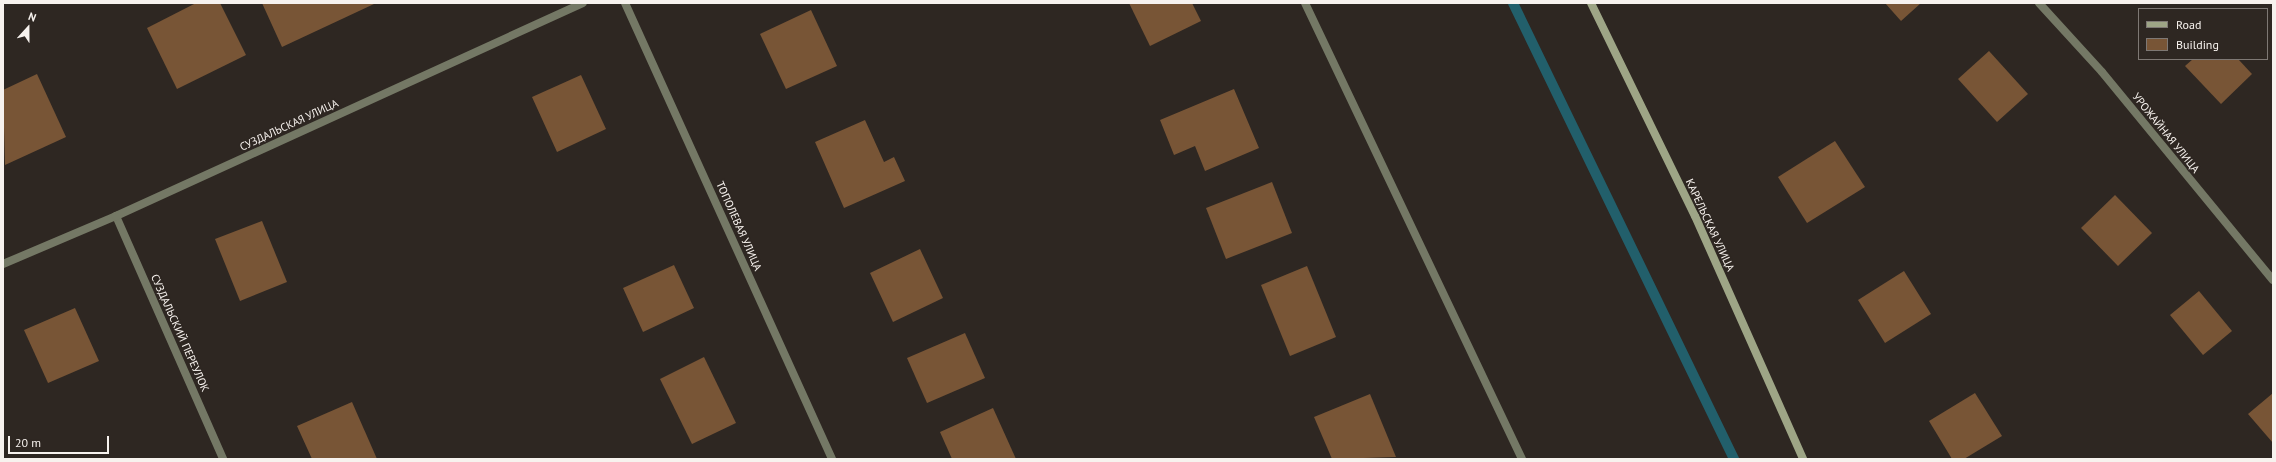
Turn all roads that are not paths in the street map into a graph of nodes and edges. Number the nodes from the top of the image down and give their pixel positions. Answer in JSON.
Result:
{"nodes":[{"id":1,"x":583,"y":3,"type":"edge"},
{"id":2,"x":625,"y":3,"type":"edge"},
{"id":3,"x":1305,"y":3,"type":"edge"},
{"id":4,"x":1591,"y":3,"type":"edge"},
{"id":5,"x":2039,"y":3,"type":"edge"},
{"id":6,"x":116,"y":216,"type":"junction"},
{"id":7,"x":3,"y":264,"type":"edge"},
{"id":8,"x":2273,"y":280,"type":"edge"},
{"id":9,"x":223,"y":459,"type":"edge"},
{"id":10,"x":832,"y":459,"type":"edge"},
{"id":11,"x":1522,"y":459,"type":"edge"},
{"id":12,"x":1803,"y":459,"type":"edge"}],
"edges":[{"from":1,"to":6,"type":"street","name":"СУЗДАЛЬСКАЯ УЛИЦА"},
{"from":2,"to":10,"type":"street","name":"ТОПОЛЕВАЯ УЛИЦА"},
{"from":3,"to":11,"type":"street"},
{"from":4,"to":12,"type":"main road","name":"КАРЕЛЬСКАЯ УЛИЦА"},
{"from":5,"to":8,"type":"street","name":"УРОЖАЙНАЯ УЛИЦА"},
{"from":6,"to":7,"type":"street","name":"СУЗДАЛЬСКАЯ УЛИЦА"},
{"from":6,"to":9,"type":"street","name":"СУЗДАЛЬСКИЙ ПЕРЕУЛОК"}]}
